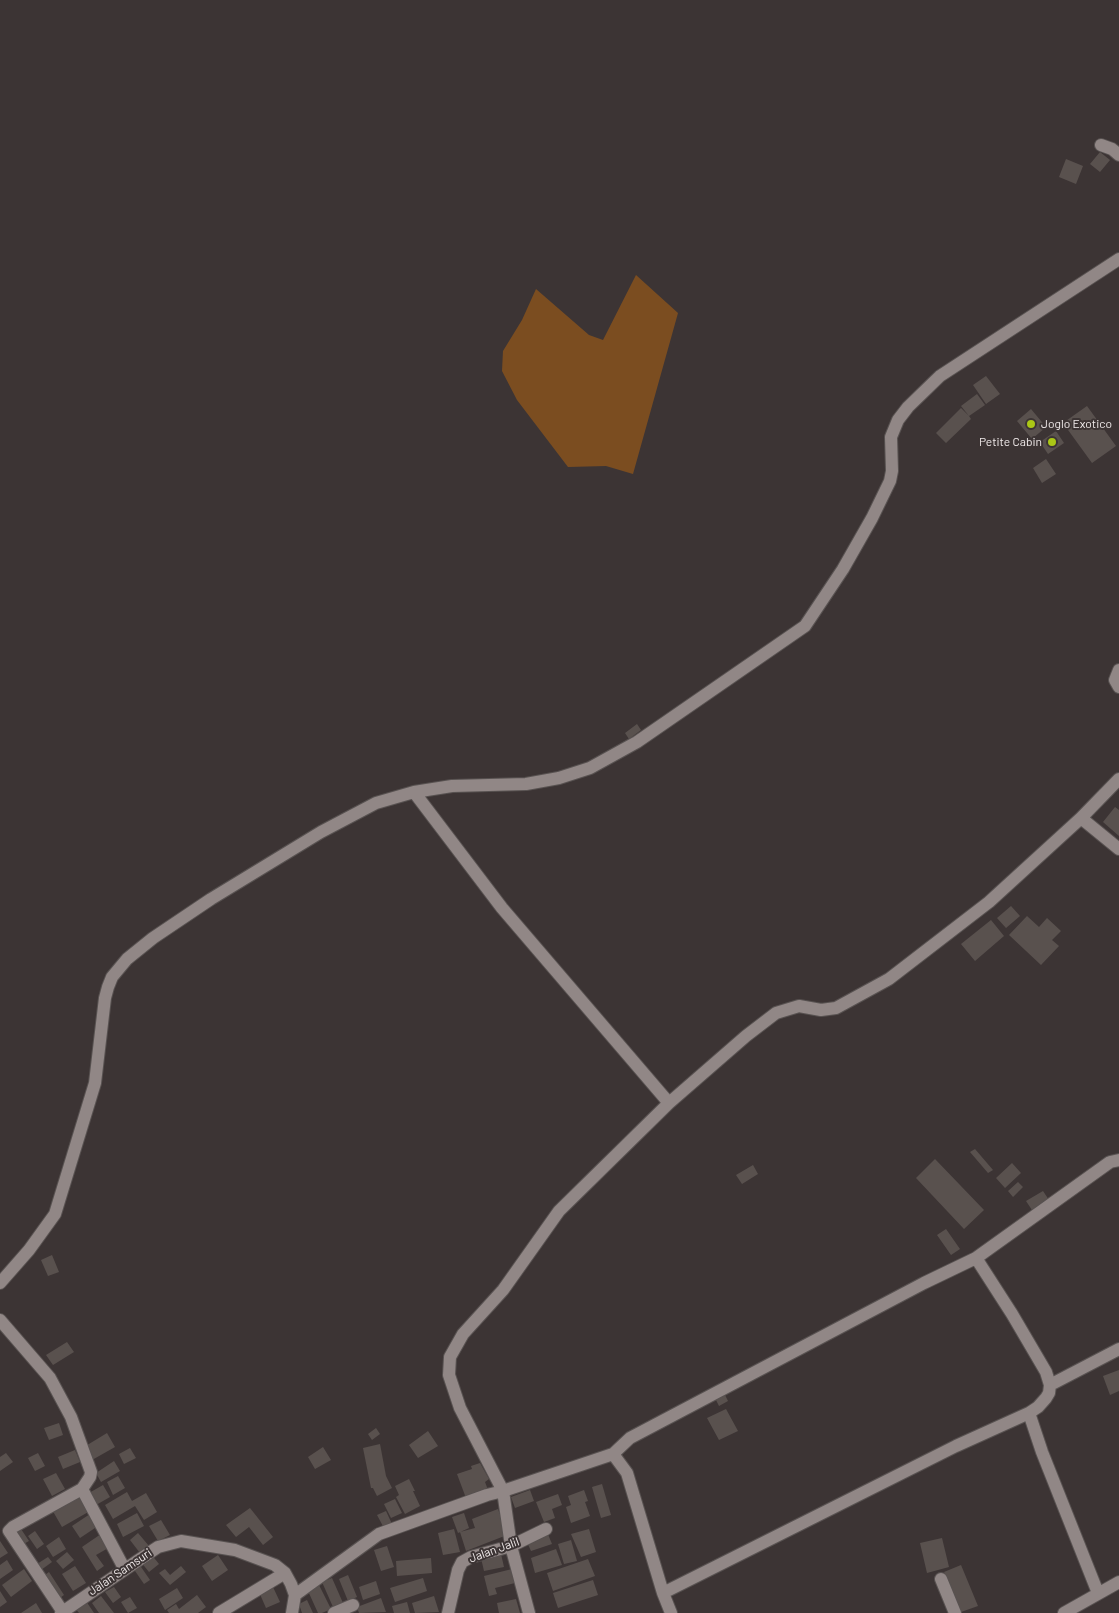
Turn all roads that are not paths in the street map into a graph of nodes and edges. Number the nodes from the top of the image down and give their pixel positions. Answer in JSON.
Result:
{"nodes":[{"id":1,"x":1101,"y":145,"type":"dead end"},
{"id":2,"x":1119,"y":156,"type":"edge"},
{"id":3,"x":1119,"y":259,"type":"edge"},
{"id":4,"x":1119,"y":670,"type":"edge"},
{"id":5,"x":1119,"y":687,"type":"edge"},
{"id":6,"x":1119,"y":779,"type":"edge"},
{"id":7,"x":414,"y":792,"type":"junction"},
{"id":8,"x":1081,"y":818,"type":"junction"},
{"id":9,"x":1119,"y":849,"type":"edge"},
{"id":10,"x":669,"y":1103,"type":"junction"},
{"id":11,"x":1119,"y":1160,"type":"edge"},
{"id":12,"x":976,"y":1258,"type":"junction"},
{"id":13,"x":0,"y":1283,"type":"edge"},
{"id":14,"x":0,"y":1320,"type":"edge"},
{"id":15,"x":1119,"y":1349,"type":"edge"},
{"id":16,"x":1050,"y":1385,"type":"junction"},
{"id":17,"x":1029,"y":1413,"type":"junction"},
{"id":18,"x":613,"y":1454,"type":"junction"},
{"id":19,"x":82,"y":1489,"type":"junction"},
{"id":20,"x":503,"y":1491,"type":"junction"},
{"id":21,"x":546,"y":1529,"type":"dead end"},
{"id":22,"x":511,"y":1546,"type":"junction"},
{"id":23,"x":124,"y":1568,"type":"junction"},
{"id":24,"x":285,"y":1573,"type":"junction"},
{"id":25,"x":940,"y":1579,"type":"dead end"},
{"id":26,"x":1119,"y":1582,"type":"edge"},
{"id":27,"x":663,"y":1593,"type":"junction"},
{"id":28,"x":1098,"y":1593,"type":"junction"},
{"id":29,"x":295,"y":1596,"type":"junction"},
{"id":30,"x":353,"y":1605,"type":"dead end"},
{"id":31,"x":62,"y":1612,"type":"edge"},
{"id":32,"x":218,"y":1613,"type":"edge"},
{"id":33,"x":292,"y":1613,"type":"edge"},
{"id":34,"x":334,"y":1613,"type":"edge"},
{"id":35,"x":448,"y":1613,"type":"edge"},
{"id":36,"x":529,"y":1613,"type":"edge"},
{"id":37,"x":671,"y":1613,"type":"edge"},
{"id":38,"x":955,"y":1613,"type":"edge"},
{"id":39,"x":1064,"y":1613,"type":"edge"}],
"edges":[{"from":1,"to":2,"type":"street"},
{"from":3,"to":7,"type":"street"},
{"from":4,"to":5,"type":"street"},
{"from":6,"to":8,"type":"street"},
{"from":7,"to":10,"type":"street"},
{"from":7,"to":13,"type":"street"},
{"from":8,"to":9,"type":"street"},
{"from":8,"to":10,"type":"street"},
{"from":10,"to":20,"type":"street"},
{"from":11,"to":12,"type":"street"},
{"from":12,"to":16,"type":"street"},
{"from":12,"to":18,"type":"street"},
{"from":14,"to":19,"type":"street"},
{"from":15,"to":16,"type":"street"},
{"from":16,"to":17,"type":"street"},
{"from":17,"to":27,"type":"street"},
{"from":17,"to":28,"type":"street"},
{"from":18,"to":20,"type":"street"},
{"from":18,"to":27,"type":"street"},
{"from":19,"to":23,"type":"street"},
{"from":19,"to":31,"type":"street"},
{"from":20,"to":22,"type":"street"},
{"from":20,"to":29,"type":"street"},
{"from":21,"to":22,"type":"street","name":"Jalan Jalil"},
{"from":22,"to":35,"type":"street","name":"Jalan Jalil"},
{"from":22,"to":36,"type":"street"},
{"from":23,"to":24,"type":"street","name":"Jalan Samsuri"},
{"from":23,"to":31,"type":"street","name":"Jalan Samsuri"},
{"from":24,"to":29,"type":"street"},
{"from":24,"to":32,"type":"street"},
{"from":25,"to":38,"type":"street"},
{"from":26,"to":28,"type":"street"},
{"from":27,"to":37,"type":"street"},
{"from":28,"to":39,"type":"street"},
{"from":29,"to":33,"type":"street"},
{"from":30,"to":34,"type":"street"}]}
